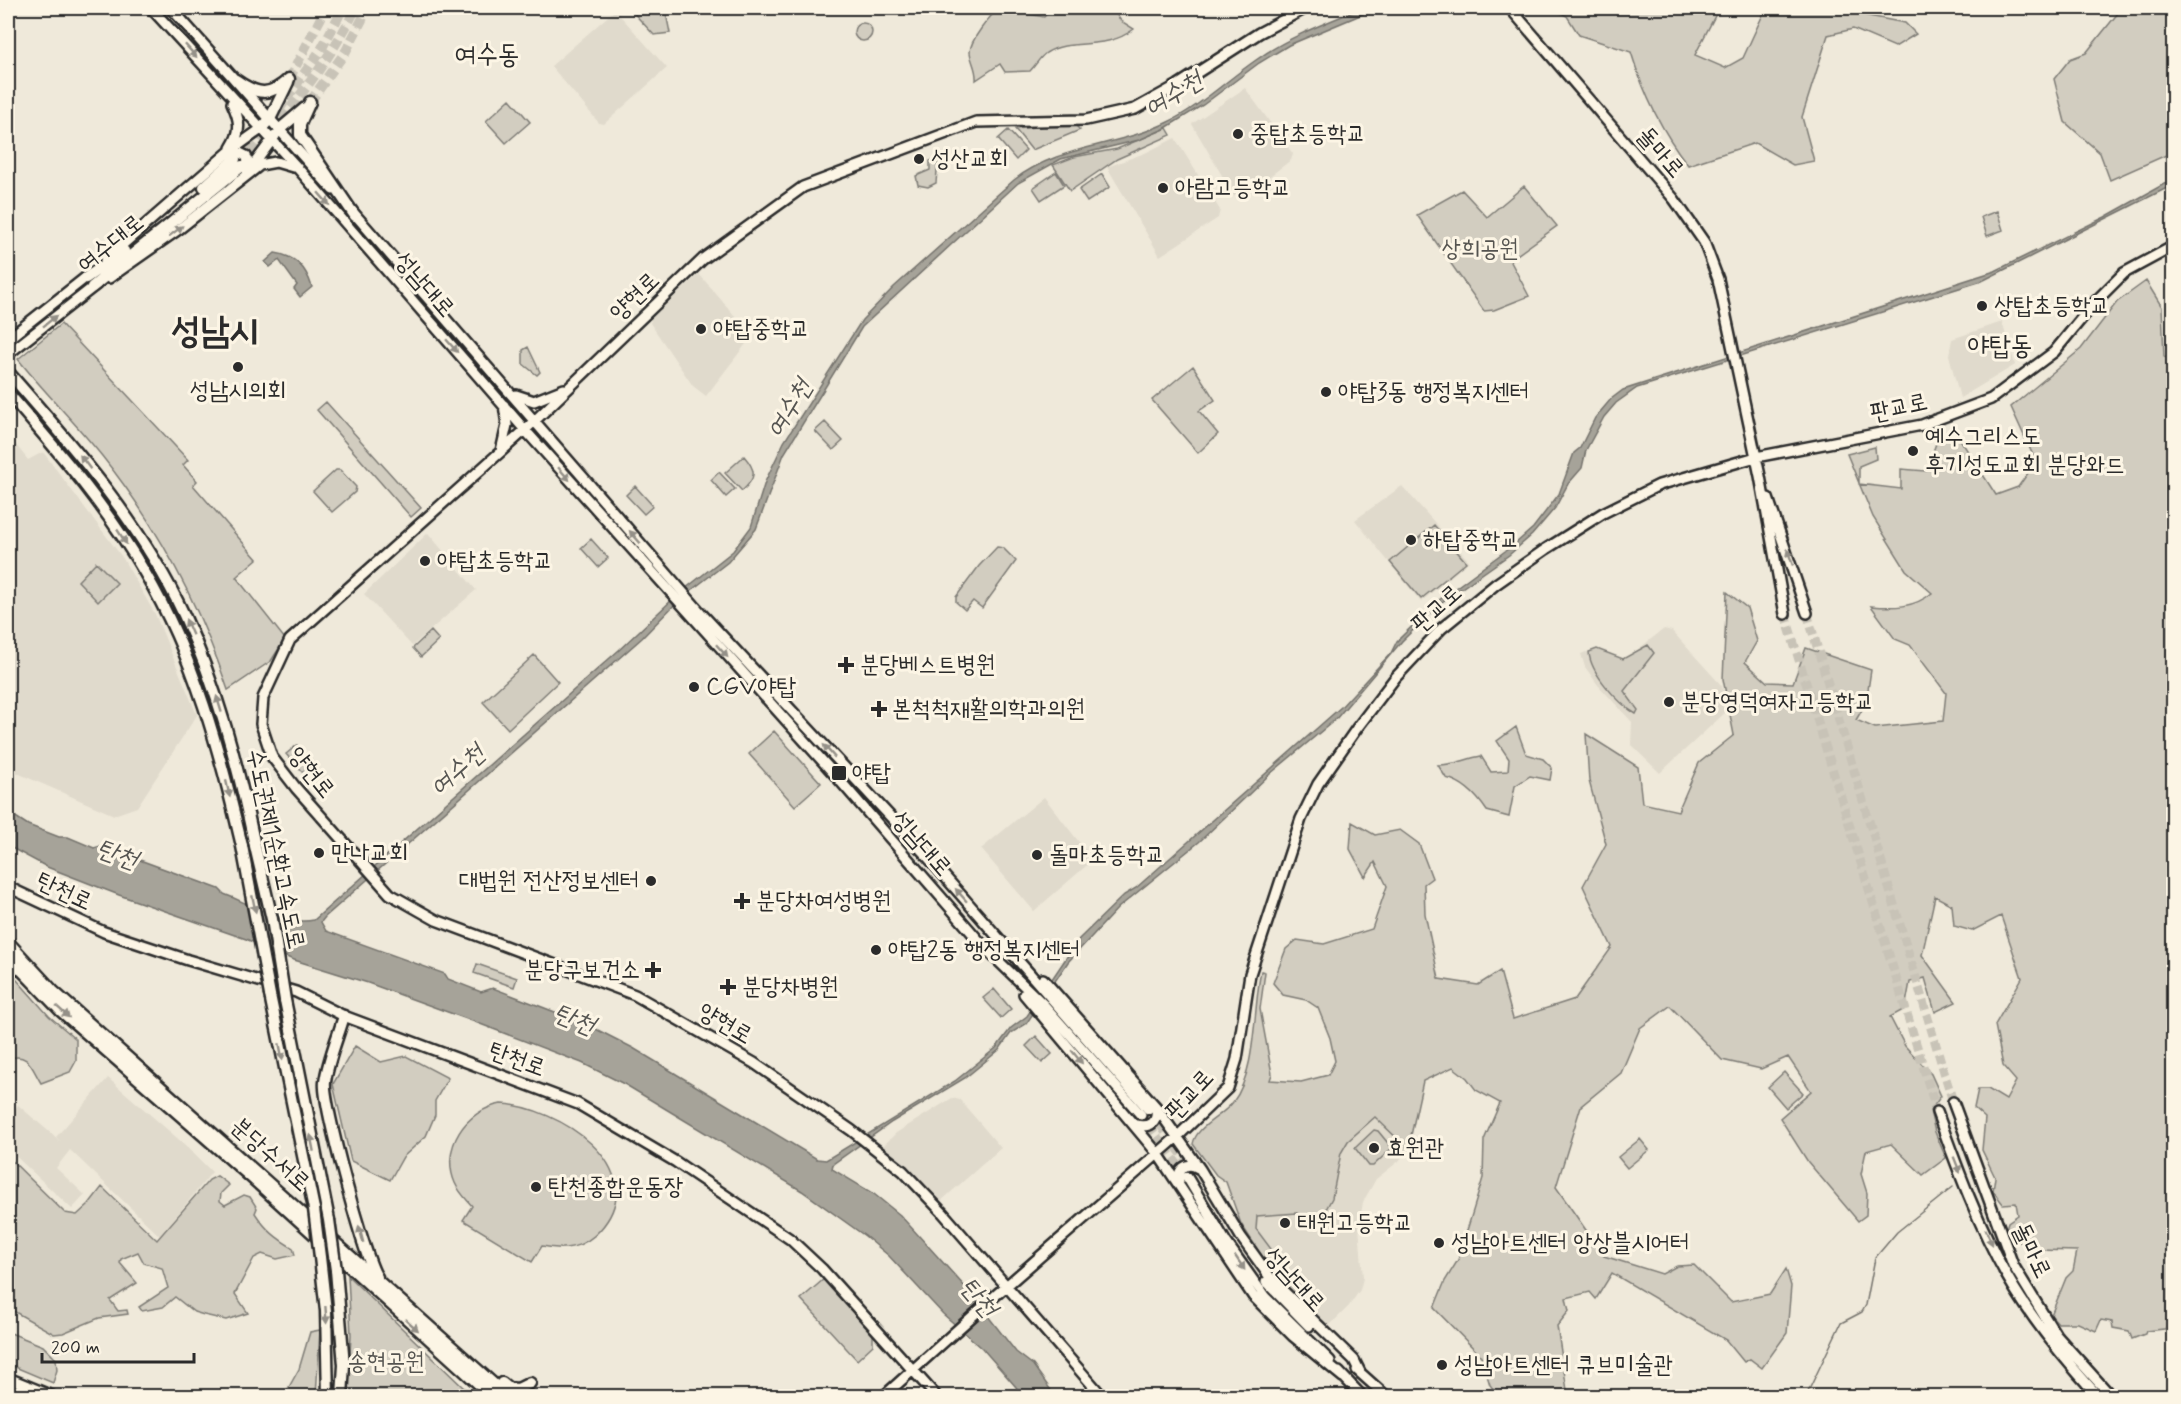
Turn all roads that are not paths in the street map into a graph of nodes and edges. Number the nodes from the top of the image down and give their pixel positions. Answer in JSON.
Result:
{"nodes":[{"id":1,"x":151,"y":8,"type":"edge"},
{"id":2,"x":171,"y":8,"type":"edge"},
{"id":3,"x":1306,"y":8,"type":"edge"},
{"id":4,"x":1510,"y":8,"type":"edge"},
{"id":5,"x":236,"y":80,"type":"junction"},
{"id":6,"x":226,"y":91,"type":"junction"},
{"id":7,"x":270,"y":118,"type":"junction"},
{"id":8,"x":261,"y":129,"type":"junction"},
{"id":9,"x":280,"y":129,"type":"junction"},
{"id":10,"x":271,"y":140,"type":"junction"},
{"id":11,"x":223,"y":157,"type":"junction"},
{"id":12,"x":241,"y":167,"type":"junction"},
{"id":13,"x":300,"y":172,"type":"junction"},
{"id":14,"x":355,"y":216,"type":"junction"},
{"id":15,"x":2174,"y":246,"type":"edge"},
{"id":16,"x":89,"y":282,"type":"junction"},
{"id":17,"x":8,"y":339,"type":"edge"},
{"id":18,"x":8,"y":354,"type":"edge"},
{"id":19,"x":11,"y":376,"type":"edge"},
{"id":20,"x":569,"y":387,"type":"junction"},
{"id":21,"x":508,"y":390,"type":"junction"},
{"id":22,"x":8,"y":393,"type":"edge"},
{"id":23,"x":504,"y":405,"type":"junction"},
{"id":24,"x":535,"y":421,"type":"junction"},
{"id":25,"x":525,"y":430,"type":"junction"},
{"id":26,"x":500,"y":453,"type":"junction"},
{"id":27,"x":1755,"y":457,"type":"junction"},
{"id":28,"x":1760,"y":476,"type":"junction"},
{"id":29,"x":1807,"y":613,"type":"tunnel mouth"},
{"id":30,"x":1785,"y":614,"type":"tunnel mouth"},
{"id":31,"x":8,"y":887,"type":"edge"},
{"id":32,"x":8,"y":942,"type":"edge"},
{"id":33,"x":8,"y":956,"type":"edge"},
{"id":34,"x":1047,"y":1002,"type":"junction"},
{"id":35,"x":344,"y":1016,"type":"junction"},
{"id":36,"x":1953,"y":1102,"type":"tunnel mouth"},
{"id":37,"x":1148,"y":1110,"type":"junction"},
{"id":38,"x":1937,"y":1112,"type":"tunnel mouth"},
{"id":39,"x":1136,"y":1125,"type":"junction"},
{"id":40,"x":1178,"y":1137,"type":"junction"},
{"id":41,"x":1158,"y":1154,"type":"junction"},
{"id":42,"x":1190,"y":1175,"type":"junction"},
{"id":43,"x":1006,"y":1286,"type":"junction"},
{"id":44,"x":384,"y":1287,"type":"junction"},
{"id":45,"x":914,"y":1369,"type":"junction"},
{"id":46,"x":8,"y":1378,"type":"edge"},
{"id":47,"x":507,"y":1392,"type":"edge"},
{"id":48,"x":52,"y":1396,"type":"edge"},
{"id":49,"x":328,"y":1396,"type":"edge"},
{"id":50,"x":342,"y":1396,"type":"edge"},
{"id":51,"x":492,"y":1396,"type":"edge"},
{"id":52,"x":518,"y":1396,"type":"edge"},
{"id":53,"x":526,"y":1396,"type":"edge"},
{"id":54,"x":884,"y":1396,"type":"edge"},
{"id":55,"x":936,"y":1396,"type":"edge"},
{"id":56,"x":1102,"y":1396,"type":"edge"},
{"id":57,"x":1362,"y":1396,"type":"edge"},
{"id":58,"x":1386,"y":1396,"type":"edge"},
{"id":59,"x":2098,"y":1396,"type":"edge"},
{"id":60,"x":2111,"y":1396,"type":"edge"}],
"edges":[{"from":1,"to":6,"type":"main road","name":"성남대로","one_way":true},
{"from":2,"to":5,"type":"main road","name":"성남대로"},
{"from":3,"to":20,"type":"main road","name":"양현로"},
{"from":4,"to":27,"type":"main road","name":"돌마로"},
{"from":5,"to":7,"type":"main road","name":"성남대로"},
{"from":5,"to":7,"type":"highway"},
{"from":6,"to":8,"type":"main road","name":"성남대로"},
{"from":6,"to":11,"type":"main road"},
{"from":7,"to":8,"type":"highway"},
{"from":7,"to":9,"type":"main road","name":"성남대로"},
{"from":8,"to":10,"type":"main road","name":"성남대로"},
{"from":8,"to":11,"type":"main road"},
{"from":9,"to":10,"type":"main road"},
{"from":9,"to":14,"type":"main road","name":"성남대로"},
{"from":9,"to":14,"type":"highway"},
{"from":10,"to":12,"type":"main road"},
{"from":10,"to":13,"type":"main road","name":"성남대로"},
{"from":11,"to":12,"type":"main road"},
{"from":11,"to":16,"type":"main road"},
{"from":12,"to":13,"type":"main road"},
{"from":12,"to":16,"type":"highway","name":"여수대로"},
{"from":13,"to":23,"type":"main road","name":"성남대로","one_way":true},
{"from":14,"to":21,"type":"main road","name":"성남대로"},
{"from":15,"to":27,"type":"main road","name":"판교로"},
{"from":16,"to":17,"type":"main road","name":"여수대로"},
{"from":18,"to":16,"type":"main road","name":"여수대로","one_way":true},
{"from":50,"to":19,"type":"highway","name":"수도권제1순환고속도로","one_way":true,"bridge":true},
{"from":20,"to":21,"type":"main road"},
{"from":20,"to":24,"type":"main road","name":"양현로"},
{"from":21,"to":24,"type":"main road","name":"성남대로"},
{"from":22,"to":49,"type":"highway","name":"수도권제1순환고속도로","one_way":true,"bridge":true},
{"from":23,"to":25,"type":"main road","name":"성남대로"},
{"from":23,"to":26,"type":"main road"},
{"from":24,"to":25,"type":"main road","name":"양현로"},
{"from":34,"to":24,"type":"main road","name":"성남대로","one_way":true},
{"from":25,"to":26,"type":"main road","name":"양현로"},
{"from":25,"to":34,"type":"main road","name":"성남대로","one_way":true},
{"from":26,"to":43,"type":"main road","name":"양현로"},
{"from":27,"to":28,"type":"main road"},
{"from":27,"to":40,"type":"main road","name":"판교로"},
{"from":29,"to":28,"type":"main road","one_way":true},
{"from":28,"to":30,"type":"main road"},
{"from":31,"to":35,"type":"main road","name":"탄천로"},
{"from":32,"to":44,"type":"highway","name":"분당수서로"},
{"from":33,"to":51,"type":"highway","name":"분당수서로","one_way":true},
{"from":34,"to":37,"type":"main road"},
{"from":34,"to":37,"type":"main road"},
{"from":34,"to":39,"type":"main road","one_way":true},
{"from":44,"to":35,"type":"highway","one_way":true},
{"from":35,"to":45,"type":"main road","name":"탄천로"},
{"from":36,"to":60,"type":"main road","name":"돌마로"},
{"from":37,"to":39,"type":"main road"},
{"from":37,"to":40,"type":"main road"},
{"from":38,"to":59,"type":"main road","name":"돌마로","one_way":true},
{"from":39,"to":41,"type":"main road"},
{"from":40,"to":41,"type":"main road","name":"판교로"},
{"from":40,"to":42,"type":"main road"},
{"from":41,"to":42,"type":"main road"},
{"from":41,"to":43,"type":"main road","name":"판교로"},
{"from":42,"to":57,"type":"main road","name":"성남대로","one_way":true},
{"from":42,"to":58,"type":"main road"},
{"from":43,"to":45,"type":"main road","name":"판교로"},
{"from":43,"to":56,"type":"main road"},
{"from":44,"to":47,"type":"highway","name":"분당수서로"},
{"from":45,"to":54,"type":"main road"},
{"from":45,"to":55,"type":"main road","name":"탄천로"},
{"from":46,"to":48,"type":"main road"},
{"from":47,"to":52,"type":"highway","name":"분당수서로"},
{"from":47,"to":53,"type":"highway"}]}
